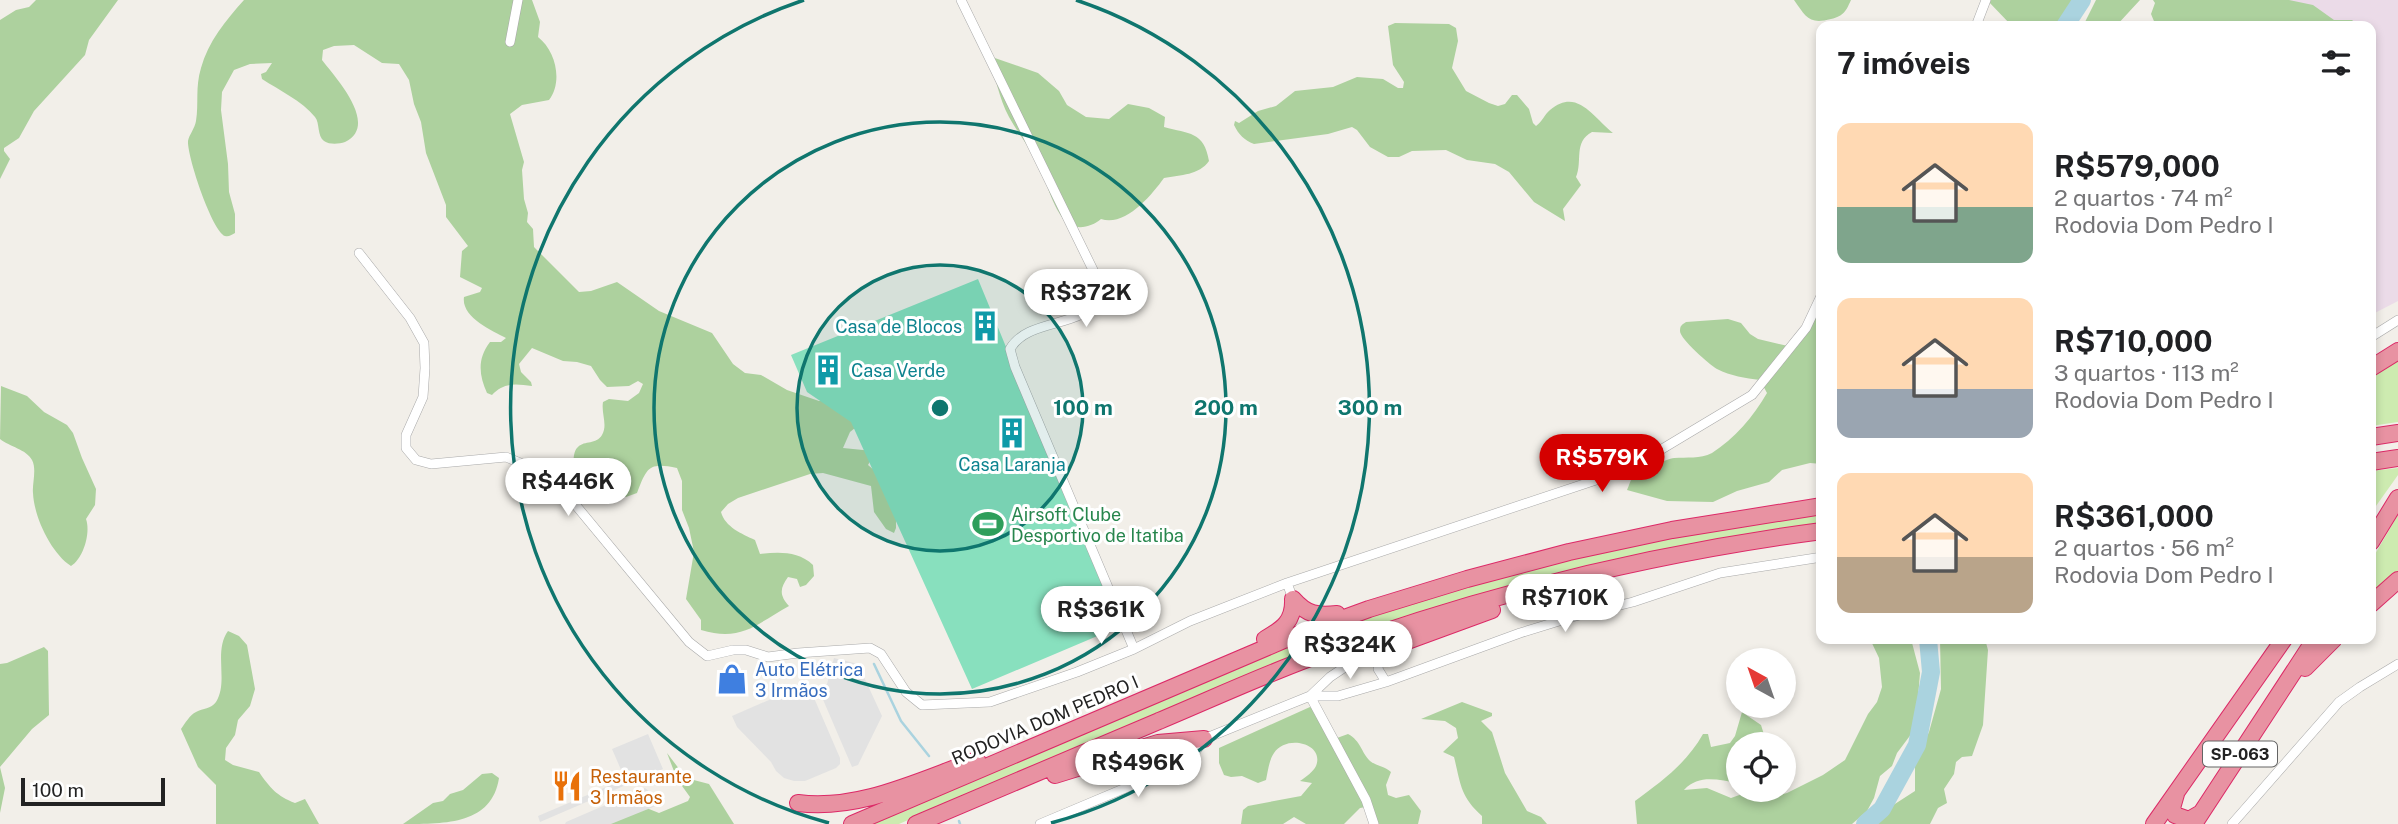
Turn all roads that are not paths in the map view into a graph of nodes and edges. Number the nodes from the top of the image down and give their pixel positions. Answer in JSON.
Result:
{"nodes":[{"id":1,"x":518,"y":0,"type":"edge"},
{"id":2,"x":961,"y":0,"type":"edge"},
{"id":3,"x":1986,"y":0,"type":"edge"},
{"id":4,"x":1978,"y":21,"type":"edge"},
{"id":5,"x":510,"y":42,"type":"dead end"},
{"id":6,"x":359,"y":253,"type":"dead end"},
{"id":7,"x":1816,"y":307,"type":"edge"},
{"id":8,"x":2398,"y":320,"type":"edge"},
{"id":9,"x":2376,"y":334,"type":"edge"},
{"id":10,"x":2398,"y":351,"type":"edge"},
{"id":11,"x":2376,"y":365,"type":"edge"},
{"id":12,"x":2398,"y":433,"type":"edge"},
{"id":13,"x":2376,"y":436,"type":"edge"},
{"id":14,"x":2398,"y":458,"type":"edge"},
{"id":15,"x":2376,"y":461,"type":"edge"},
{"id":16,"x":2398,"y":488,"type":"edge"},
{"id":17,"x":2398,"y":498,"type":"edge"},
{"id":18,"x":1816,"y":507,"type":"edge"},
{"id":19,"x":2376,"y":520,"type":"edge"},
{"id":20,"x":1816,"y":532,"type":"edge"},
{"id":21,"x":2376,"y":534,"type":"edge"},
{"id":22,"x":1816,"y":558,"type":"edge"},
{"id":23,"x":1614,"y":568,"type":"junction"},
{"id":24,"x":2398,"y":580,"type":"edge"},
{"id":25,"x":1287,"y":583,"type":"junction"},
{"id":26,"x":1293,"y":599,"type":"junction"},
{"id":27,"x":2376,"y":600,"type":"edge"},
{"id":28,"x":1369,"y":610,"type":"junction"},
{"id":29,"x":2272,"y":644,"type":"edge"},
{"id":30,"x":2280,"y":644,"type":"edge"},
{"id":31,"x":2312,"y":644,"type":"edge"},
{"id":32,"x":2329,"y":644,"type":"edge"},
{"id":33,"x":1134,"y":649,"type":"junction"},
{"id":34,"x":1380,"y":651,"type":"junction"},
{"id":35,"x":2398,"y":664,"type":"edge"},
{"id":36,"x":1218,"y":668,"type":"junction"},
{"id":37,"x":2257,"y":677,"type":"junction"},
{"id":38,"x":1386,"y":682,"type":"junction"},
{"id":39,"x":2280,"y":695,"type":"junction"},
{"id":40,"x":1310,"y":696,"type":"junction"},
{"id":41,"x":1098,"y":718,"type":"junction"},
{"id":42,"x":1204,"y":739,"type":"junction"},
{"id":43,"x":2177,"y":792,"type":"junction"},
{"id":44,"x":798,"y":803,"type":"dead end"},
{"id":45,"x":943,"y":812,"type":"junction"},
{"id":46,"x":2198,"y":818,"type":"edge"},
{"id":47,"x":852,"y":824,"type":"edge"},
{"id":48,"x":916,"y":824,"type":"edge"},
{"id":49,"x":1040,"y":824,"type":"edge"},
{"id":50,"x":1374,"y":824,"type":"edge"},
{"id":51,"x":2154,"y":824,"type":"edge"},
{"id":52,"x":2232,"y":824,"type":"edge"}],
"edges":[{"from":1,"to":5,"type":"street"},
{"from":2,"to":33,"type":"street"},
{"from":3,"to":4,"type":"street"},
{"from":6,"to":33,"type":"street"},
{"from":7,"to":25,"type":"street"},
{"from":8,"to":9,"type":"street"},
{"from":10,"to":11,"type":"highway"},
{"from":12,"to":13,"type":"highway"},
{"from":14,"to":15,"type":"highway"},
{"from":16,"to":19,"type":"highway"},
{"from":17,"to":21,"type":"highway"},
{"from":18,"to":28,"type":"highway","name":"RODOVIA DOM PEDRO I"},
{"from":20,"to":23,"type":"highway"},
{"from":22,"to":38,"type":"street"},
{"from":23,"to":34,"type":"highway"},
{"from":23,"to":45,"type":"highway"},
{"from":24,"to":27,"type":"highway"},
{"from":25,"to":26,"type":"street"},
{"from":25,"to":33,"type":"street"},
{"from":26,"to":28,"type":"highway"},
{"from":26,"to":36,"type":"highway"},
{"from":28,"to":36,"type":"highway","name":"RODOVIA DOM PEDRO I"},
{"from":29,"to":37,"type":"highway"},
{"from":30,"to":37,"type":"highway","number":"SP-063"},
{"from":31,"to":39,"type":"highway","number":"SP-063"},
{"from":32,"to":39,"type":"highway"},
{"from":34,"to":38,"type":"street"},
{"from":34,"to":40,"type":"street"},
{"from":35,"to":52,"type":"street"},
{"from":36,"to":41,"type":"highway","name":"RODOVIA DOM PEDRO I"},
{"from":37,"to":43,"type":"highway","number":"SP-063"},
{"from":38,"to":40,"type":"street"},
{"from":39,"to":46,"type":"highway","number":"SP-063"},
{"from":40,"to":42,"type":"street"},
{"from":40,"to":50,"type":"street"},
{"from":41,"to":44,"type":"highway"},
{"from":41,"to":47,"type":"highway","name":"RODOVIA DOM PEDRO I"},
{"from":42,"to":45,"type":"highway"},
{"from":42,"to":49,"type":"street"},
{"from":43,"to":46,"type":"highway"},
{"from":43,"to":51,"type":"highway","number":"SP-063"},
{"from":45,"to":48,"type":"highway"}]}
